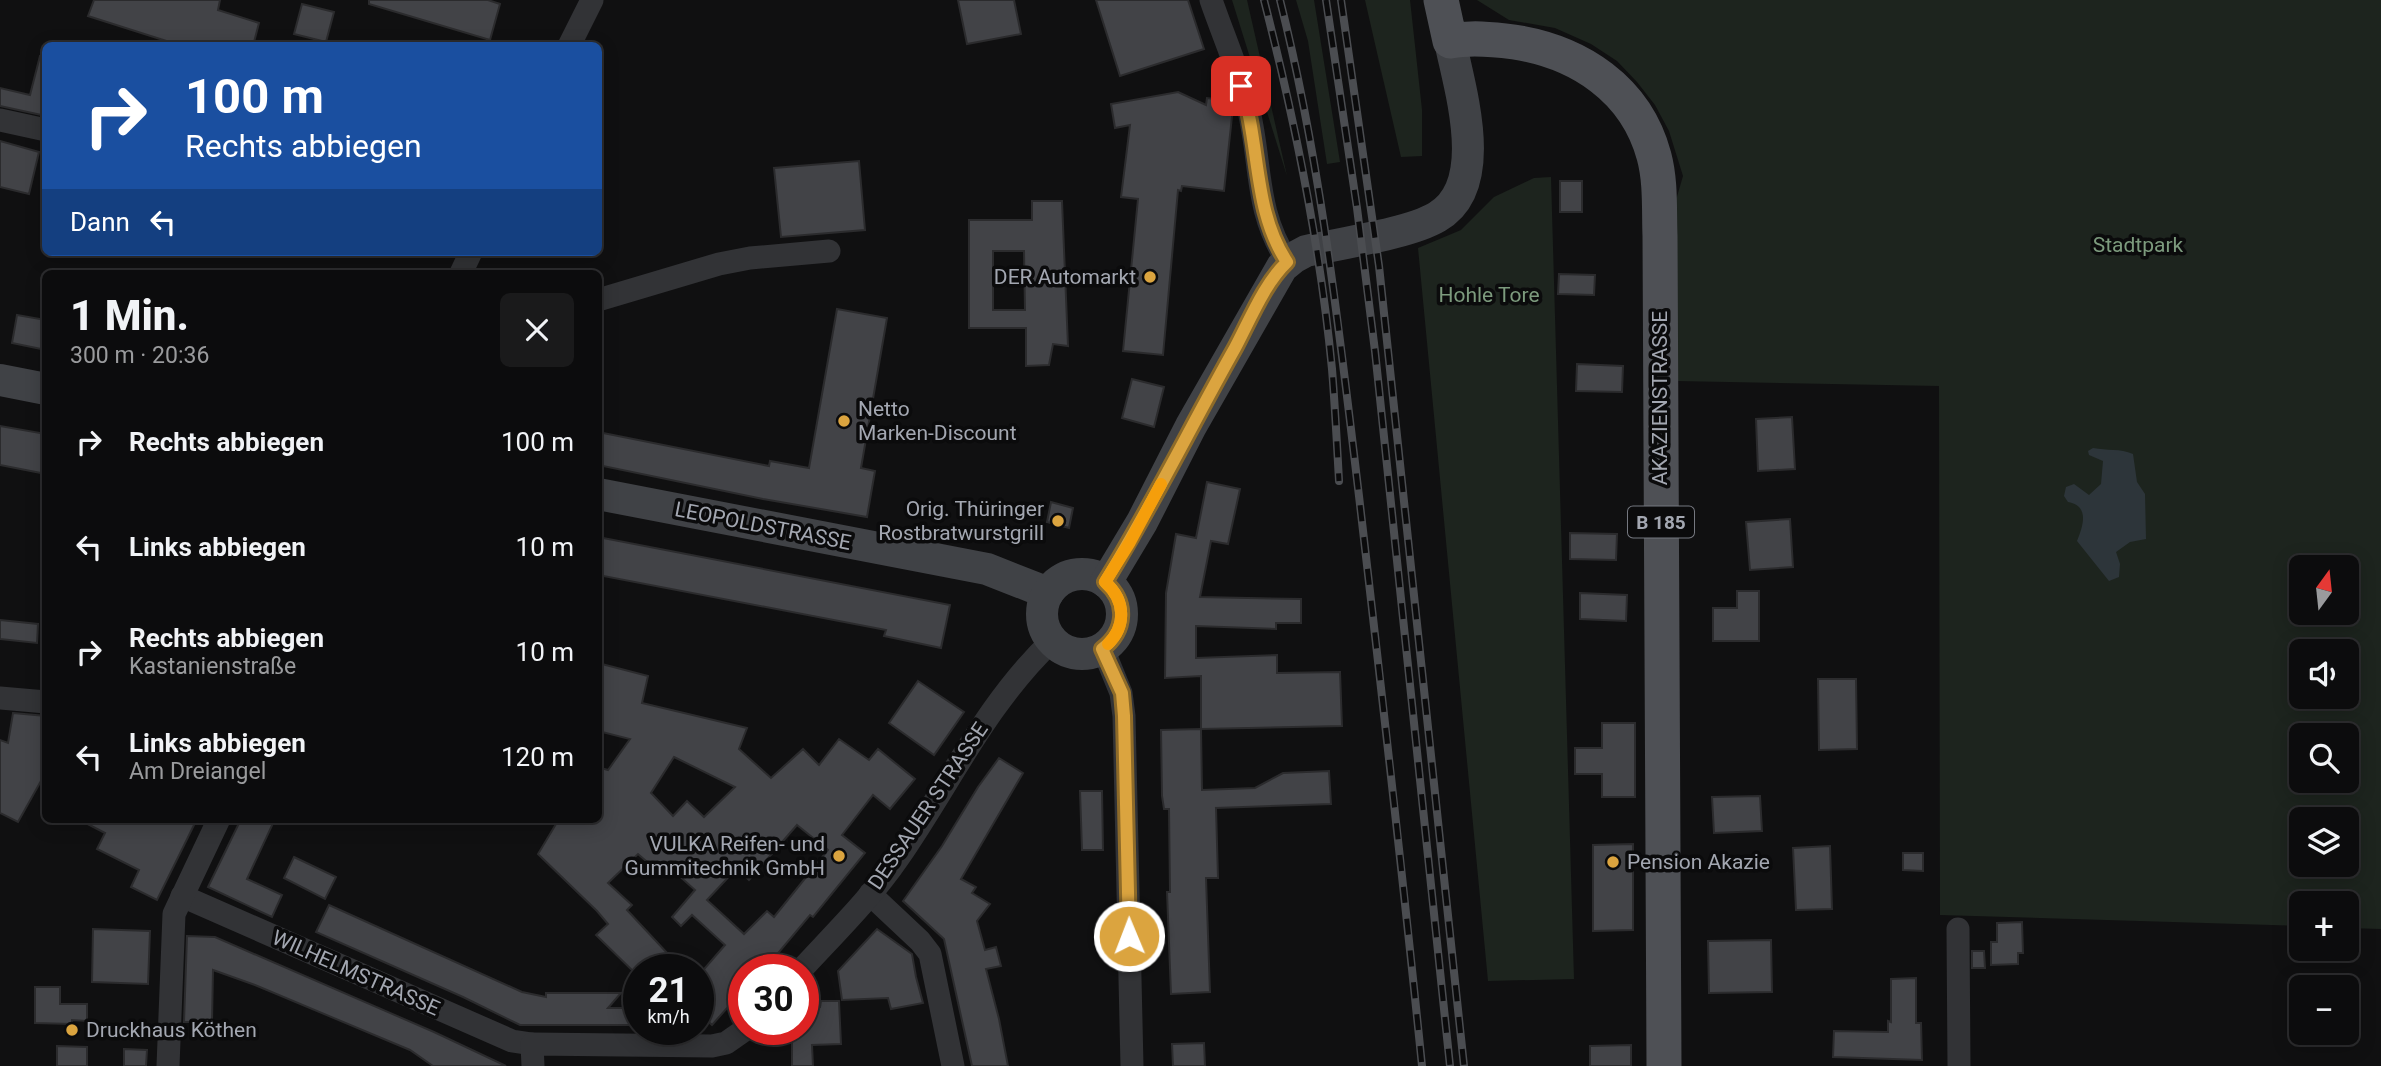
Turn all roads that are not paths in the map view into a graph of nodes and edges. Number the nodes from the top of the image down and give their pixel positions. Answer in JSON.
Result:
{"nodes":[{"id":1,"x":592,"y":0,"type":"edge"},
{"id":2,"x":1211,"y":0,"type":"edge"},
{"id":3,"x":1441,"y":0,"type":"edge"},
{"id":4,"x":1450,"y":41,"type":"junction"},
{"id":5,"x":571,"y":42,"type":"edge"},
{"id":6,"x":0,"y":120,"type":"edge"},
{"id":7,"x":42,"y":129,"type":"edge"},
{"id":8,"x":829,"y":251,"type":"dead end"},
{"id":9,"x":1287,"y":262,"type":"junction"},
{"id":10,"x":602,"y":299,"type":"edge"},
{"id":11,"x":0,"y":380,"type":"edge"},
{"id":12,"x":42,"y":388,"type":"edge"},
{"id":13,"x":602,"y":495,"type":"edge"},
{"id":14,"x":1105,"y":582,"type":"junction"},
{"id":15,"x":1048,"y":593,"type":"junction"},
{"id":16,"x":1052,"y":641,"type":"junction"},
{"id":17,"x":1102,"y":649,"type":"junction"},
{"id":18,"x":0,"y":698,"type":"edge"},
{"id":19,"x":42,"y":702,"type":"edge"},
{"id":20,"x":217,"y":823,"type":"edge"},
{"id":21,"x":870,"y":894,"type":"junction"},
{"id":22,"x":182,"y":896,"type":"junction"},
{"id":23,"x":1958,"y":929,"type":"dead end"},
{"id":24,"x":816,"y":954,"type":"edge"},
{"id":25,"x":728,"y":1042,"type":"edge"},
{"id":26,"x":533,"y":1055,"type":"edge"},
{"id":27,"x":168,"y":1066,"type":"edge"},
{"id":28,"x":953,"y":1066,"type":"edge"},
{"id":29,"x":1132,"y":1066,"type":"edge"},
{"id":30,"x":1664,"y":1066,"type":"edge"},
{"id":31,"x":1959,"y":1066,"type":"edge"}],
"edges":[{"from":1,"to":5,"type":"street"},
{"from":2,"to":9,"type":"street"},
{"from":3,"to":4,"type":"main road"},
{"from":4,"to":9,"type":"main road"},
{"from":4,"to":30,"type":"main road","name":"AKAZIENSTRASSE","number":"B 185"},
{"from":6,"to":7,"type":"street"},
{"from":8,"to":10,"type":"street"},
{"from":9,"to":14,"type":"main road"},
{"from":11,"to":12,"type":"main road"},
{"from":13,"to":15,"type":"main road","name":"LEOPOLDSTRASSE"},
{"from":14,"to":15,"type":"main road"},
{"from":14,"to":17,"type":"main road"},
{"from":15,"to":16,"type":"main road"},
{"from":16,"to":17,"type":"main road"},
{"from":16,"to":21,"type":"street","name":"DESSAUER STRASSE"},
{"from":17,"to":29,"type":"street"},
{"from":18,"to":19,"type":"street"},
{"from":20,"to":22,"type":"street"},
{"from":21,"to":24,"type":"street","name":"DESSAUER STRASSE"},
{"from":21,"to":28,"type":"street"},
{"from":22,"to":26,"type":"street","name":"WILHELMSTRASSE"},
{"from":22,"to":27,"type":"street"},
{"from":23,"to":31,"type":"street"},
{"from":25,"to":26,"type":"street","name":"WILHELMSTRASSE"}]}
